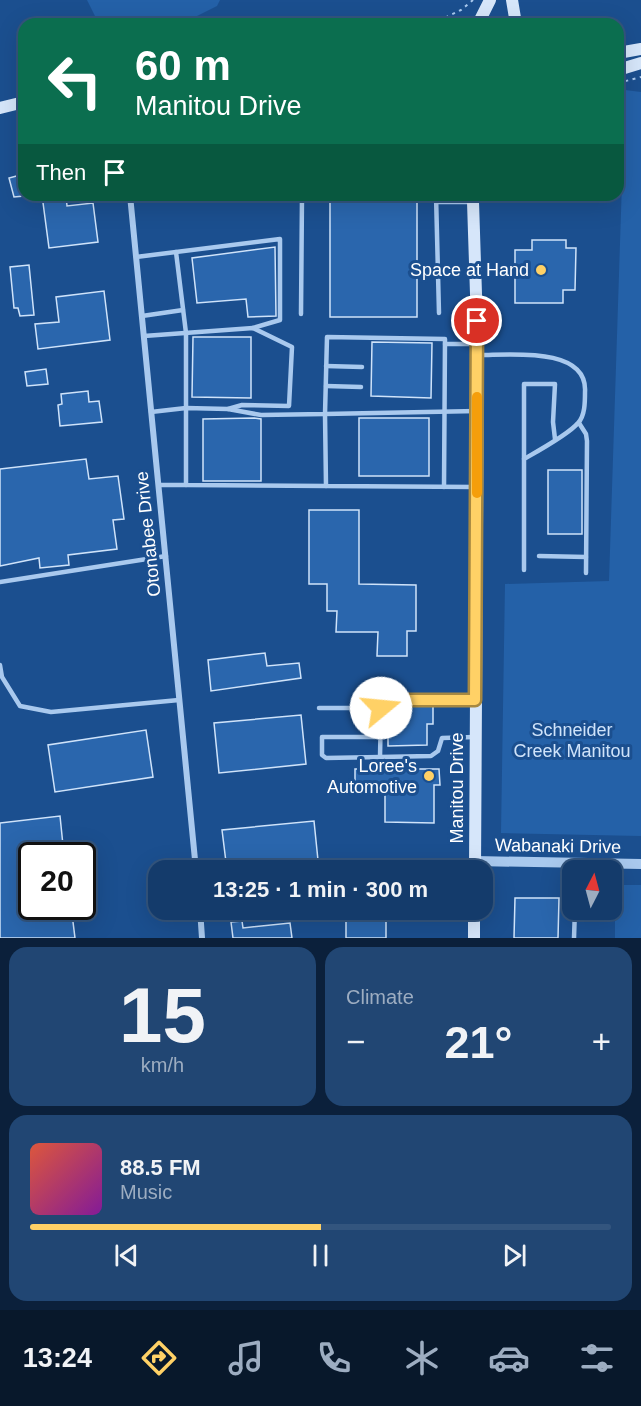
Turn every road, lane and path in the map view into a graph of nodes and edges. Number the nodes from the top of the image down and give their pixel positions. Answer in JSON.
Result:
{"nodes":[{"id":1,"x":473,"y":0,"type":"edge"},
{"id":2,"x":490,"y":0,"type":"edge"},
{"id":3,"x":512,"y":0,"type":"edge"},
{"id":4,"x":444,"y":18,"type":"edge"},
{"id":5,"x":481,"y":18,"type":"edge"},
{"id":6,"x":515,"y":18,"type":"edge"},
{"id":7,"x":641,"y":49,"type":"edge"},
{"id":8,"x":624,"y":52,"type":"edge"},
{"id":9,"x":641,"y":63,"type":"edge"},
{"id":10,"x":624,"y":68,"type":"edge"},
{"id":11,"x":641,"y":77,"type":"edge"},
{"id":12,"x":624,"y":81,"type":"edge"},
{"id":13,"x":18,"y":104,"type":"edge"},
{"id":14,"x":0,"y":108,"type":"edge"},
{"id":15,"x":131,"y":201,"type":"edge"},
{"id":16,"x":302,"y":201,"type":"edge"},
{"id":17,"x":443,"y":201,"type":"edge"},
{"id":18,"x":473,"y":201,"type":"edge"},
{"id":19,"x":436,"y":202,"type":"joint"},
{"id":20,"x":176,"y":252,"type":"junction"},
{"id":21,"x":136,"y":257,"type":"junction"},
{"id":22,"x":183,"y":310,"type":"junction"},
{"id":23,"x":439,"y":313,"type":"dead end"},
{"id":24,"x":301,"y":314,"type":"dead end"},
{"id":25,"x":142,"y":316,"type":"junction"},
{"id":26,"x":253,"y":328,"type":"junction"},
{"id":27,"x":186,"y":333,"type":"junction"},
{"id":28,"x":144,"y":336,"type":"junction"},
{"id":29,"x":445,"y":344,"type":"junction"},
{"id":30,"x":478,"y":350,"type":"junction"},
{"id":31,"x":326,"y":366,"type":"junction"},
{"id":32,"x":362,"y":367,"type":"dead end"},
{"id":33,"x":326,"y":386,"type":"junction"},
{"id":34,"x":361,"y":387,"type":"dead end"},
{"id":35,"x":186,"y":408,"type":"junction"},
{"id":36,"x":228,"y":410,"type":"junction"},
{"id":37,"x":443,"y":411,"type":"junction"},
{"id":38,"x":477,"y":411,"type":"junction"},
{"id":39,"x":151,"y":412,"type":"junction"},
{"id":40,"x":326,"y":414,"type":"junction"},
{"id":41,"x":579,"y":423,"type":"junction"},
{"id":42,"x":555,"y":439,"type":"junction"},
{"id":43,"x":524,"y":459,"type":"junction"},
{"id":44,"x":159,"y":485,"type":"junction"},
{"id":45,"x":186,"y":485,"type":"junction"},
{"id":46,"x":326,"y":486,"type":"junction"},
{"id":47,"x":444,"y":487,"type":"junction"},
{"id":48,"x":477,"y":487,"type":"junction"},
{"id":49,"x":166,"y":556,"type":"junction"},
{"id":50,"x":539,"y":556,"type":"dead end"},
{"id":51,"x":586,"y":557,"type":"junction"},
{"id":52,"x":524,"y":570,"type":"dead end"},
{"id":53,"x":586,"y":573,"type":"dead end"},
{"id":54,"x":0,"y":582,"type":"edge"},
{"id":55,"x":0,"y":665,"type":"edge"},
{"id":56,"x":179,"y":700,"type":"junction"},
{"id":57,"x":475,"y":700,"type":"junction"},
{"id":58,"x":319,"y":708,"type":"dead end"},
{"id":59,"x":381,"y":708,"type":"junction"},
{"id":60,"x":475,"y":737,"type":"junction"},
{"id":61,"x":380,"y":738,"type":"junction"},
{"id":62,"x":380,"y":757,"type":"junction"},
{"id":63,"x":195,"y":860,"type":"edge"},
{"id":64,"x":475,"y":860,"type":"edge"},
{"id":65,"x":562,"y":862,"type":"edge"},
{"id":66,"x":493,"y":864,"type":"edge"},
{"id":67,"x":622,"y":864,"type":"edge"},
{"id":68,"x":641,"y":864,"type":"edge"},
{"id":69,"x":201,"y":920,"type":"edge"},
{"id":70,"x":474,"y":920,"type":"edge"},
{"id":71,"x":574,"y":920,"type":"edge"},
{"id":72,"x":202,"y":938,"type":"edge"},
{"id":73,"x":474,"y":938,"type":"edge"},
{"id":74,"x":574,"y":938,"type":"edge"}],
"edges":[{"from":1,"to":4,"type":"path"},
{"from":2,"to":5,"type":"main road"},
{"from":3,"to":6,"type":"main road"},
{"from":7,"to":8,"type":"main road"},
{"from":9,"to":10,"type":"main road"},
{"from":11,"to":12,"type":"path"},
{"from":13,"to":14,"type":"main road"},
{"from":15,"to":21,"type":"street","name":"Otonabee Drive"},
{"from":16,"to":24,"type":"lane"},
{"from":17,"to":19,"type":"lane"},
{"from":18,"to":30,"type":"main road","name":"Manitou Drive"},
{"from":19,"to":23,"type":"lane"},
{"from":20,"to":21,"type":"lane"},
{"from":20,"to":22,"type":"lane"},
{"from":20,"to":26,"type":"lane"},
{"from":21,"to":25,"type":"street","name":"Otonabee Drive"},
{"from":22,"to":25,"type":"lane"},
{"from":22,"to":27,"type":"lane"},
{"from":25,"to":28,"type":"street","name":"Otonabee Drive"},
{"from":26,"to":27,"type":"lane"},
{"from":26,"to":36,"type":"lane"},
{"from":27,"to":28,"type":"lane"},
{"from":27,"to":35,"type":"lane"},
{"from":28,"to":39,"type":"street","name":"Otonabee Drive"},
{"from":29,"to":30,"type":"lane"},
{"from":29,"to":31,"type":"lane"},
{"from":29,"to":37,"type":"lane"},
{"from":30,"to":38,"type":"main road","name":"Manitou Drive"},
{"from":30,"to":41,"type":"lane"},
{"from":31,"to":32,"type":"lane"},
{"from":31,"to":33,"type":"lane"},
{"from":33,"to":34,"type":"lane"},
{"from":33,"to":40,"type":"lane"},
{"from":35,"to":36,"type":"lane"},
{"from":35,"to":39,"type":"lane"},
{"from":35,"to":45,"type":"lane"},
{"from":36,"to":40,"type":"lane"},
{"from":37,"to":38,"type":"lane"},
{"from":37,"to":40,"type":"lane"},
{"from":37,"to":47,"type":"lane"},
{"from":38,"to":48,"type":"main road","name":"Manitou Drive"},
{"from":39,"to":44,"type":"street","name":"Otonabee Drive"},
{"from":40,"to":46,"type":"lane"},
{"from":41,"to":42,"type":"lane"},
{"from":41,"to":51,"type":"lane"},
{"from":42,"to":43,"type":"lane"},
{"from":42,"to":43,"type":"lane"},
{"from":43,"to":52,"type":"lane"},
{"from":44,"to":45,"type":"lane"},
{"from":44,"to":49,"type":"street","name":"Otonabee Drive"},
{"from":45,"to":46,"type":"lane"},
{"from":46,"to":47,"type":"lane"},
{"from":47,"to":48,"type":"lane"},
{"from":48,"to":57,"type":"main road","name":"Manitou Drive"},
{"from":49,"to":54,"type":"lane"},
{"from":49,"to":56,"type":"street","name":"Otonabee Drive"},
{"from":50,"to":51,"type":"lane"},
{"from":51,"to":53,"type":"lane"},
{"from":55,"to":56,"type":"lane"},
{"from":56,"to":63,"type":"street","name":"Otonabee Drive"},
{"from":57,"to":59,"type":"lane"},
{"from":57,"to":60,"type":"main road","name":"Manitou Drive"},
{"from":58,"to":59,"type":"lane"},
{"from":59,"to":61,"type":"lane"},
{"from":60,"to":62,"type":"lane"},
{"from":60,"to":64,"type":"main road","name":"Manitou Drive"},
{"from":61,"to":62,"type":"lane"},
{"from":61,"to":62,"type":"lane"},
{"from":65,"to":66,"type":"street","name":"Wabanaki Drive"},
{"from":67,"to":68,"type":"street","name":"Wabanaki Drive"},
{"from":69,"to":72,"type":"street"},
{"from":70,"to":73,"type":"main road"},
{"from":71,"to":74,"type":"lane"}]}
